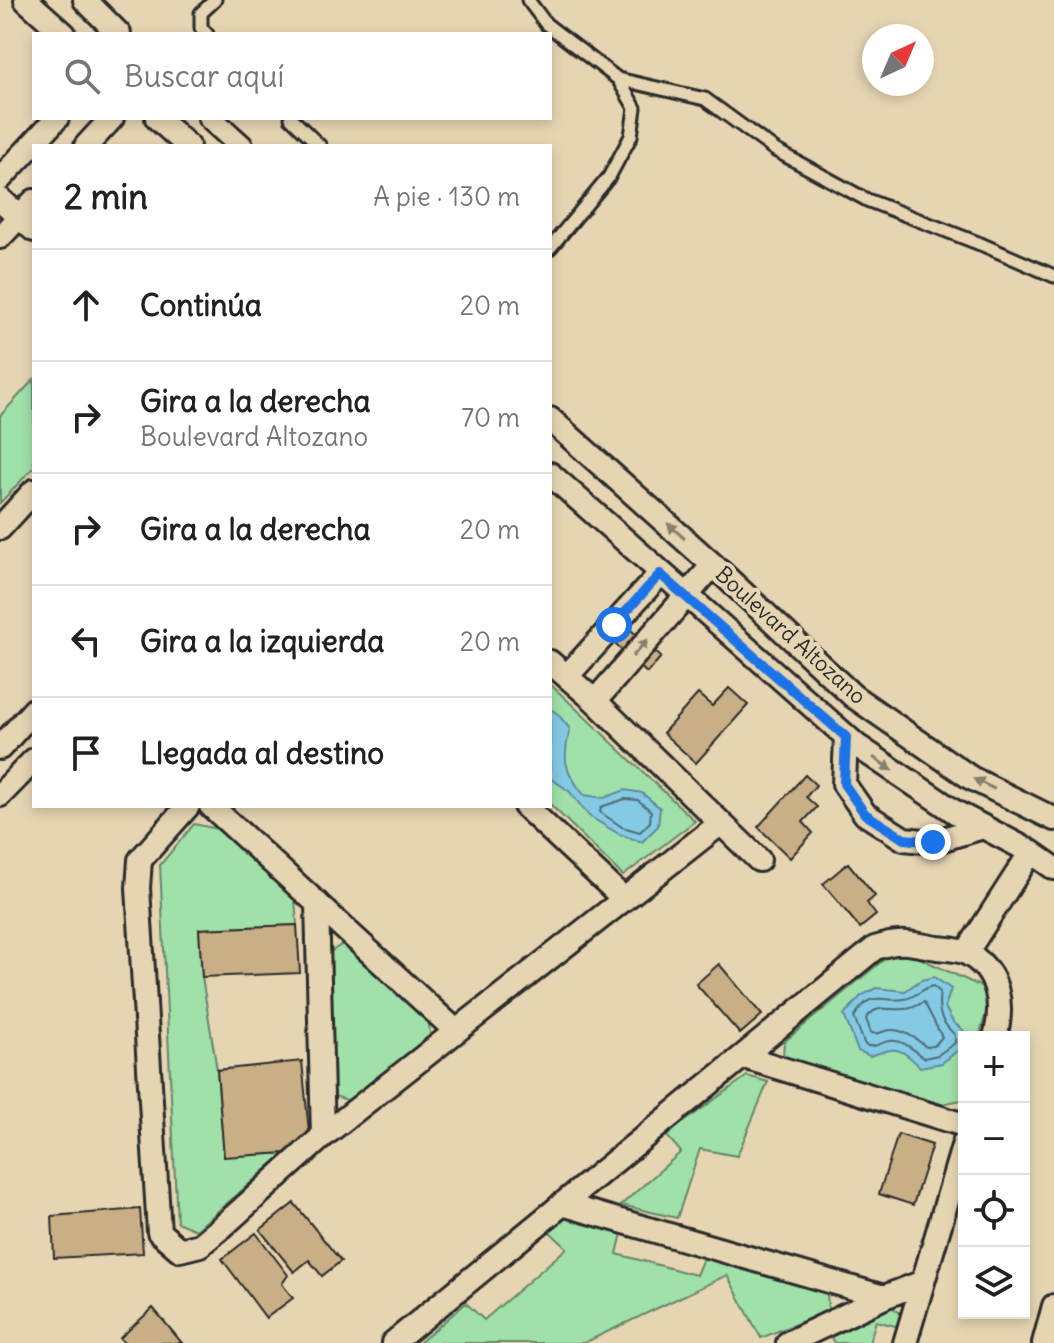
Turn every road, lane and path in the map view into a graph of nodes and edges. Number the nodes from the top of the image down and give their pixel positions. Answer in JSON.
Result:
{"nodes":[{"id":1,"x":26,"y":0,"type":"edge"},
{"id":2,"x":85,"y":0,"type":"edge"},
{"id":3,"x":215,"y":0,"type":"edge"},
{"id":4,"x":528,"y":0,"type":"edge"},
{"id":5,"x":62,"y":32,"type":"edge"},
{"id":6,"x":117,"y":32,"type":"edge"},
{"id":7,"x":205,"y":32,"type":"edge"},
{"id":8,"x":618,"y":79,"type":"junction"},
{"id":9,"x":55,"y":120,"type":"edge"},
{"id":10,"x":110,"y":120,"type":"edge"},
{"id":11,"x":159,"y":120,"type":"edge"},
{"id":12,"x":212,"y":120,"type":"edge"},
{"id":13,"x":293,"y":120,"type":"edge"},
{"id":14,"x":33,"y":144,"type":"edge"},
{"id":15,"x":88,"y":144,"type":"edge"},
{"id":16,"x":186,"y":144,"type":"edge"},
{"id":17,"x":239,"y":144,"type":"edge"},
{"id":18,"x":318,"y":144,"type":"edge"},
{"id":19,"x":32,"y":145,"type":"edge"},
{"id":20,"x":0,"y":179,"type":"edge"},
{"id":21,"x":0,"y":199,"type":"edge"},
{"id":22,"x":29,"y":216,"type":"edge"},
{"id":23,"x":0,"y":237,"type":"edge"},
{"id":24,"x":552,"y":246,"type":"edge"},
{"id":25,"x":1054,"y":276,"type":"edge"},
{"id":26,"x":552,"y":421,"type":"edge"},
{"id":27,"x":552,"y":476,"type":"edge"},
{"id":28,"x":32,"y":493,"type":"edge"},
{"id":29,"x":0,"y":528,"type":"edge"},
{"id":30,"x":713,"y":565,"type":"junction"},
{"id":31,"x":660,"y":574,"type":"junction"},
{"id":32,"x":685,"y":596,"type":"junction"},
{"id":33,"x":558,"y":669,"type":"edge"},
{"id":34,"x":595,"y":701,"type":"junction"},
{"id":35,"x":32,"y":712,"type":"edge"},
{"id":36,"x":846,"y":737,"type":"junction"},
{"id":37,"x":0,"y":748,"type":"edge"},
{"id":38,"x":32,"y":762,"type":"edge"},
{"id":39,"x":0,"y":795,"type":"edge"},
{"id":40,"x":186,"y":808,"type":"edge"},
{"id":41,"x":213,"y":808,"type":"edge"},
{"id":42,"x":527,"y":808,"type":"edge"},
{"id":43,"x":1054,"y":819,"type":"edge"},
{"id":44,"x":721,"y":823,"type":"junction"},
{"id":45,"x":983,"y":827,"type":"junction"},
{"id":46,"x":1031,"y":852,"type":"junction"},
{"id":47,"x":759,"y":860,"type":"dead end"},
{"id":48,"x":1054,"y":868,"type":"edge"},
{"id":49,"x":624,"y":899,"type":"junction"},
{"id":50,"x":317,"y":903,"type":"junction"},
{"id":51,"x":966,"y":953,"type":"junction"},
{"id":52,"x":456,"y":1031,"type":"junction"},
{"id":53,"x":997,"y":1031,"type":"edge"},
{"id":54,"x":744,"y":1057,"type":"junction"},
{"id":55,"x":958,"y":1123,"type":"edge"},
{"id":56,"x":323,"y":1136,"type":"junction"},
{"id":57,"x":958,"y":1163,"type":"edge"},
{"id":58,"x":562,"y":1204,"type":"junction"},
{"id":59,"x":923,"y":1282,"type":"junction"},
{"id":60,"x":884,"y":1297,"type":"junction"},
{"id":61,"x":1054,"y":1306,"type":"edge"},
{"id":62,"x":393,"y":1343,"type":"edge"},
{"id":63,"x":788,"y":1343,"type":"edge"},
{"id":64,"x":905,"y":1343,"type":"edge"},
{"id":65,"x":1044,"y":1343,"type":"edge"}],
"edges":[{"from":1,"to":5,"type":"street"},
{"from":2,"to":6,"type":"street"},
{"from":3,"to":7,"type":"lane"},
{"from":4,"to":8,"type":"lane"},
{"from":8,"to":24,"type":"lane"},
{"from":8,"to":25,"type":"lane"},
{"from":9,"to":14,"type":"street"},
{"from":10,"to":15,"type":"street"},
{"from":11,"to":16,"type":"street"},
{"from":12,"to":17,"type":"street"},
{"from":13,"to":18,"type":"lane"},
{"from":19,"to":20,"type":"street"},
{"from":21,"to":22,"type":"street"},
{"from":22,"to":23,"type":"street"},
{"from":30,"to":26,"type":"street","name":"Boulevard Altozano","one_way":true},
{"from":27,"to":31,"type":"street","name":"Boulevard Altozano"},
{"from":28,"to":29,"type":"street"},
{"from":30,"to":32,"type":"street"},
{"from":43,"to":30,"type":"street","name":"Boulevard Altozano","one_way":true},
{"from":31,"to":32,"type":"street","name":"Boulevard Altozano"},
{"from":31,"to":33,"type":"street"},
{"from":34,"to":32,"type":"street","one_way":true},
{"from":32,"to":36,"type":"street","name":"Boulevard Altozano"},
{"from":33,"to":34,"type":"street"},
{"from":34,"to":44,"type":"street"},
{"from":35,"to":37,"type":"street"},
{"from":36,"to":45,"type":"street","name":"Boulevard Altozano","one_way":true},
{"from":36,"to":45,"type":"street"},
{"from":38,"to":39,"type":"street"},
{"from":40,"to":56,"type":"street"},
{"from":41,"to":50,"type":"street"},
{"from":42,"to":49,"type":"street"},
{"from":44,"to":47,"type":"street"},
{"from":44,"to":49,"type":"street"},
{"from":45,"to":46,"type":"street","name":"Boulevard Altozano"},
{"from":46,"to":48,"type":"street","name":"Boulevard Altozano"},
{"from":46,"to":51,"type":"street"},
{"from":49,"to":52,"type":"street"},
{"from":50,"to":52,"type":"street"},
{"from":50,"to":56,"type":"street"},
{"from":51,"to":53,"type":"street"},
{"from":51,"to":54,"type":"street"},
{"from":52,"to":56,"type":"street"},
{"from":54,"to":55,"type":"street"},
{"from":54,"to":58,"type":"street"},
{"from":57,"to":59,"type":"street"},
{"from":58,"to":60,"type":"street"},
{"from":58,"to":62,"type":"street"},
{"from":59,"to":60,"type":"street"},
{"from":59,"to":64,"type":"street"},
{"from":60,"to":63,"type":"street"},
{"from":61,"to":65,"type":"street"}]}
